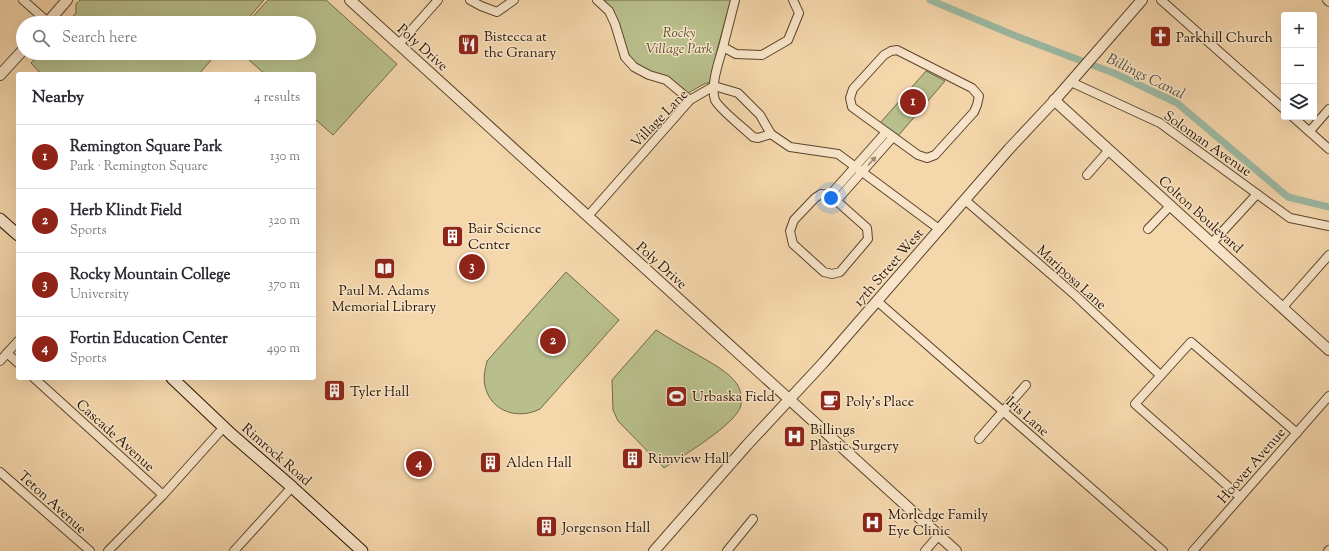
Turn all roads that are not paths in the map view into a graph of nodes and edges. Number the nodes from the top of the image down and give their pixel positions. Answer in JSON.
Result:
{"nodes":[{"id":1,"x":24,"y":0,"type":"edge"},
{"id":2,"x":67,"y":0,"type":"edge"},
{"id":3,"x":350,"y":0,"type":"edge"},
{"id":4,"x":438,"y":0,"type":"edge"},
{"id":5,"x":470,"y":0,"type":"edge"},
{"id":6,"x":514,"y":0,"type":"edge"},
{"id":7,"x":598,"y":0,"type":"edge"},
{"id":8,"x":735,"y":0,"type":"edge"},
{"id":9,"x":793,"y":0,"type":"edge"},
{"id":10,"x":1142,"y":0,"type":"edge"},
{"id":11,"x":1161,"y":0,"type":"edge"},
{"id":12,"x":1327,"y":0,"type":"edge"},
{"id":13,"x":1329,"y":2,"type":"edge"},
{"id":14,"x":41,"y":16,"type":"edge"},
{"id":15,"x":52,"y":16,"type":"edge"},
{"id":16,"x":399,"y":44,"type":"junction"},
{"id":17,"x":722,"y":47,"type":"junction"},
{"id":18,"x":16,"y":58,"type":"edge"},
{"id":19,"x":0,"y":75,"type":"edge"},
{"id":20,"x":1070,"y":82,"type":"junction"},
{"id":21,"x":714,"y":86,"type":"junction"},
{"id":22,"x":690,"y":100,"type":"junction"},
{"id":23,"x":1054,"y":100,"type":"junction"},
{"id":24,"x":1281,"y":106,"type":"edge"},
{"id":25,"x":1329,"y":109,"type":"edge"},
{"id":26,"x":1297,"y":120,"type":"edge"},
{"id":27,"x":1310,"y":131,"type":"junction"},
{"id":28,"x":886,"y":132,"type":"junction"},
{"id":29,"x":771,"y":134,"type":"junction"},
{"id":30,"x":893,"y":137,"type":"junction"},
{"id":31,"x":1329,"y":149,"type":"edge"},
{"id":32,"x":1109,"y":150,"type":"junction"},
{"id":33,"x":856,"y":166,"type":"junction"},
{"id":34,"x":863,"y":172,"type":"junction"},
{"id":35,"x":1087,"y":175,"type":"dead end"},
{"id":36,"x":1257,"y":194,"type":"junction"},
{"id":37,"x":830,"y":195,"type":"junction"},
{"id":38,"x":837,"y":200,"type":"junction"},
{"id":39,"x":965,"y":200,"type":"junction"},
{"id":40,"x":1171,"y":205,"type":"junction"},
{"id":41,"x":588,"y":216,"type":"junction"},
{"id":42,"x":0,"y":219,"type":"edge"},
{"id":43,"x":1329,"y":226,"type":"edge"},
{"id":44,"x":939,"y":229,"type":"junction"},
{"id":45,"x":1148,"y":229,"type":"dead end"},
{"id":46,"x":16,"y":233,"type":"edge"},
{"id":47,"x":1212,"y":243,"type":"junction"},
{"id":48,"x":1329,"y":255,"type":"edge"},
{"id":49,"x":877,"y":301,"type":"junction"},
{"id":50,"x":1283,"y":307,"type":"junction"},
{"id":51,"x":16,"y":343,"type":"edge"},
{"id":52,"x":1329,"y":350,"type":"edge"},
{"id":53,"x":7,"y":353,"type":"junction"},
{"id":54,"x":0,"y":361,"type":"edge"},
{"id":55,"x":16,"y":361,"type":"edge"},
{"id":56,"x":1160,"y":375,"type":"junction"},
{"id":57,"x":36,"y":380,"type":"edge"},
{"id":58,"x":174,"y":380,"type":"edge"},
{"id":59,"x":1026,"y":385,"type":"dead end"},
{"id":60,"x":1329,"y":396,"type":"edge"},
{"id":61,"x":790,"y":400,"type":"junction"},
{"id":62,"x":1003,"y":412,"type":"junction"},
{"id":63,"x":224,"y":427,"type":"junction"},
{"id":64,"x":1297,"y":433,"type":"junction"},
{"id":65,"x":979,"y":439,"type":"dead end"},
{"id":66,"x":0,"y":472,"type":"edge"},
{"id":67,"x":292,"y":487,"type":"junction"},
{"id":68,"x":163,"y":495,"type":"junction"},
{"id":69,"x":1240,"y":497,"type":"junction"},
{"id":70,"x":753,"y":519,"type":"dead end"},
{"id":71,"x":939,"y":535,"type":"junction"},
{"id":72,"x":1197,"y":550,"type":"edge"},
{"id":73,"x":90,"y":551,"type":"edge"},
{"id":74,"x":108,"y":551,"type":"edge"},
{"id":75,"x":234,"y":551,"type":"edge"},
{"id":76,"x":362,"y":551,"type":"edge"},
{"id":77,"x":654,"y":551,"type":"edge"},
{"id":78,"x":727,"y":551,"type":"edge"},
{"id":79,"x":925,"y":551,"type":"edge"},
{"id":80,"x":956,"y":551,"type":"edge"},
{"id":81,"x":1163,"y":551,"type":"edge"}],
"edges":[{"from":1,"to":14,"type":"street"},
{"from":2,"to":15,"type":"street"},
{"from":3,"to":16,"type":"street","name":"Poly Drive"},
{"from":4,"to":16,"type":"street"},
{"from":5,"to":6,"type":"street"},
{"from":7,"to":22,"type":"street"},
{"from":8,"to":17,"type":"street"},
{"from":9,"to":17,"type":"street"},
{"from":10,"to":20,"type":"street","name":"17th Street West"},
{"from":11,"to":24,"type":"street"},
{"from":12,"to":13,"type":"street"},
{"from":16,"to":41,"type":"street","name":"Poly Drive"},
{"from":17,"to":21,"type":"street"},
{"from":18,"to":19,"type":"street"},
{"from":20,"to":23,"type":"street","name":"17th Street West"},
{"from":20,"to":36,"type":"street","name":"Soloman Avenue"},
{"from":21,"to":22,"type":"street","name":"Village Lane"},
{"from":21,"to":29,"type":"street"},
{"from":21,"to":29,"type":"street"},
{"from":22,"to":41,"type":"street","name":"Village Lane"},
{"from":23,"to":32,"type":"street","name":"Colton Boulevard"},
{"from":23,"to":39,"type":"street","name":"17th Street West"},
{"from":25,"to":27,"type":"street"},
{"from":26,"to":27,"type":"street"},
{"from":27,"to":31,"type":"street"},
{"from":28,"to":30,"type":"street"},
{"from":28,"to":30,"type":"street"},
{"from":28,"to":33,"type":"street"},
{"from":29,"to":33,"type":"street"},
{"from":34,"to":30,"type":"street","one_way":true},
{"from":32,"to":35,"type":"street"},
{"from":32,"to":40,"type":"street","name":"Colton Boulevard"},
{"from":33,"to":34,"type":"street"},
{"from":33,"to":37,"type":"street"},
{"from":34,"to":38,"type":"street"},
{"from":34,"to":44,"type":"street"},
{"from":36,"to":43,"type":"street","name":"Soloman Avenue"},
{"from":36,"to":47,"type":"street"},
{"from":37,"to":38,"type":"street"},
{"from":37,"to":38,"type":"street"},
{"from":39,"to":44,"type":"street","name":"17th Street West"},
{"from":39,"to":56,"type":"street","name":"Mariposa Lane"},
{"from":40,"to":45,"type":"street"},
{"from":40,"to":47,"type":"street","name":"Colton Boulevard"},
{"from":41,"to":61,"type":"street","name":"Poly Drive"},
{"from":42,"to":46,"type":"main road"},
{"from":44,"to":49,"type":"street","name":"17th Street West"},
{"from":47,"to":50,"type":"street","name":"Colton Boulevard"},
{"from":48,"to":50,"type":"street"},
{"from":49,"to":61,"type":"street","name":"17th Street West"},
{"from":49,"to":62,"type":"street","name":"Iris Lane"},
{"from":50,"to":52,"type":"street","name":"Colton Boulevard"},
{"from":51,"to":53,"type":"street"},
{"from":53,"to":54,"type":"street"},
{"from":53,"to":55,"type":"street"},
{"from":56,"to":64,"type":"street"},
{"from":56,"to":69,"type":"street"},
{"from":57,"to":68,"type":"street","name":"Cascade Avenue"},
{"from":58,"to":63,"type":"main road","name":"Rimrock Road"},
{"from":59,"to":62,"type":"street"},
{"from":60,"to":64,"type":"street","name":"Hoover Avenue"},
{"from":61,"to":71,"type":"street","name":"Poly Drive"},
{"from":61,"to":77,"type":"street","name":"17th Street West"},
{"from":62,"to":65,"type":"street"},
{"from":62,"to":81,"type":"street","name":"Iris Lane"},
{"from":63,"to":67,"type":"main road","name":"Rimrock Road"},
{"from":63,"to":68,"type":"street"},
{"from":64,"to":69,"type":"street","name":"Hoover Avenue"},
{"from":66,"to":73,"type":"street","name":"Teton Avenue"},
{"from":67,"to":75,"type":"street"},
{"from":67,"to":76,"type":"main road","name":"Rimrock Road"},
{"from":68,"to":74,"type":"street"},
{"from":69,"to":72,"type":"street","name":"Hoover Avenue"},
{"from":70,"to":78,"type":"street"},
{"from":71,"to":79,"type":"street"},
{"from":71,"to":80,"type":"street","name":"Poly Drive"}]}
